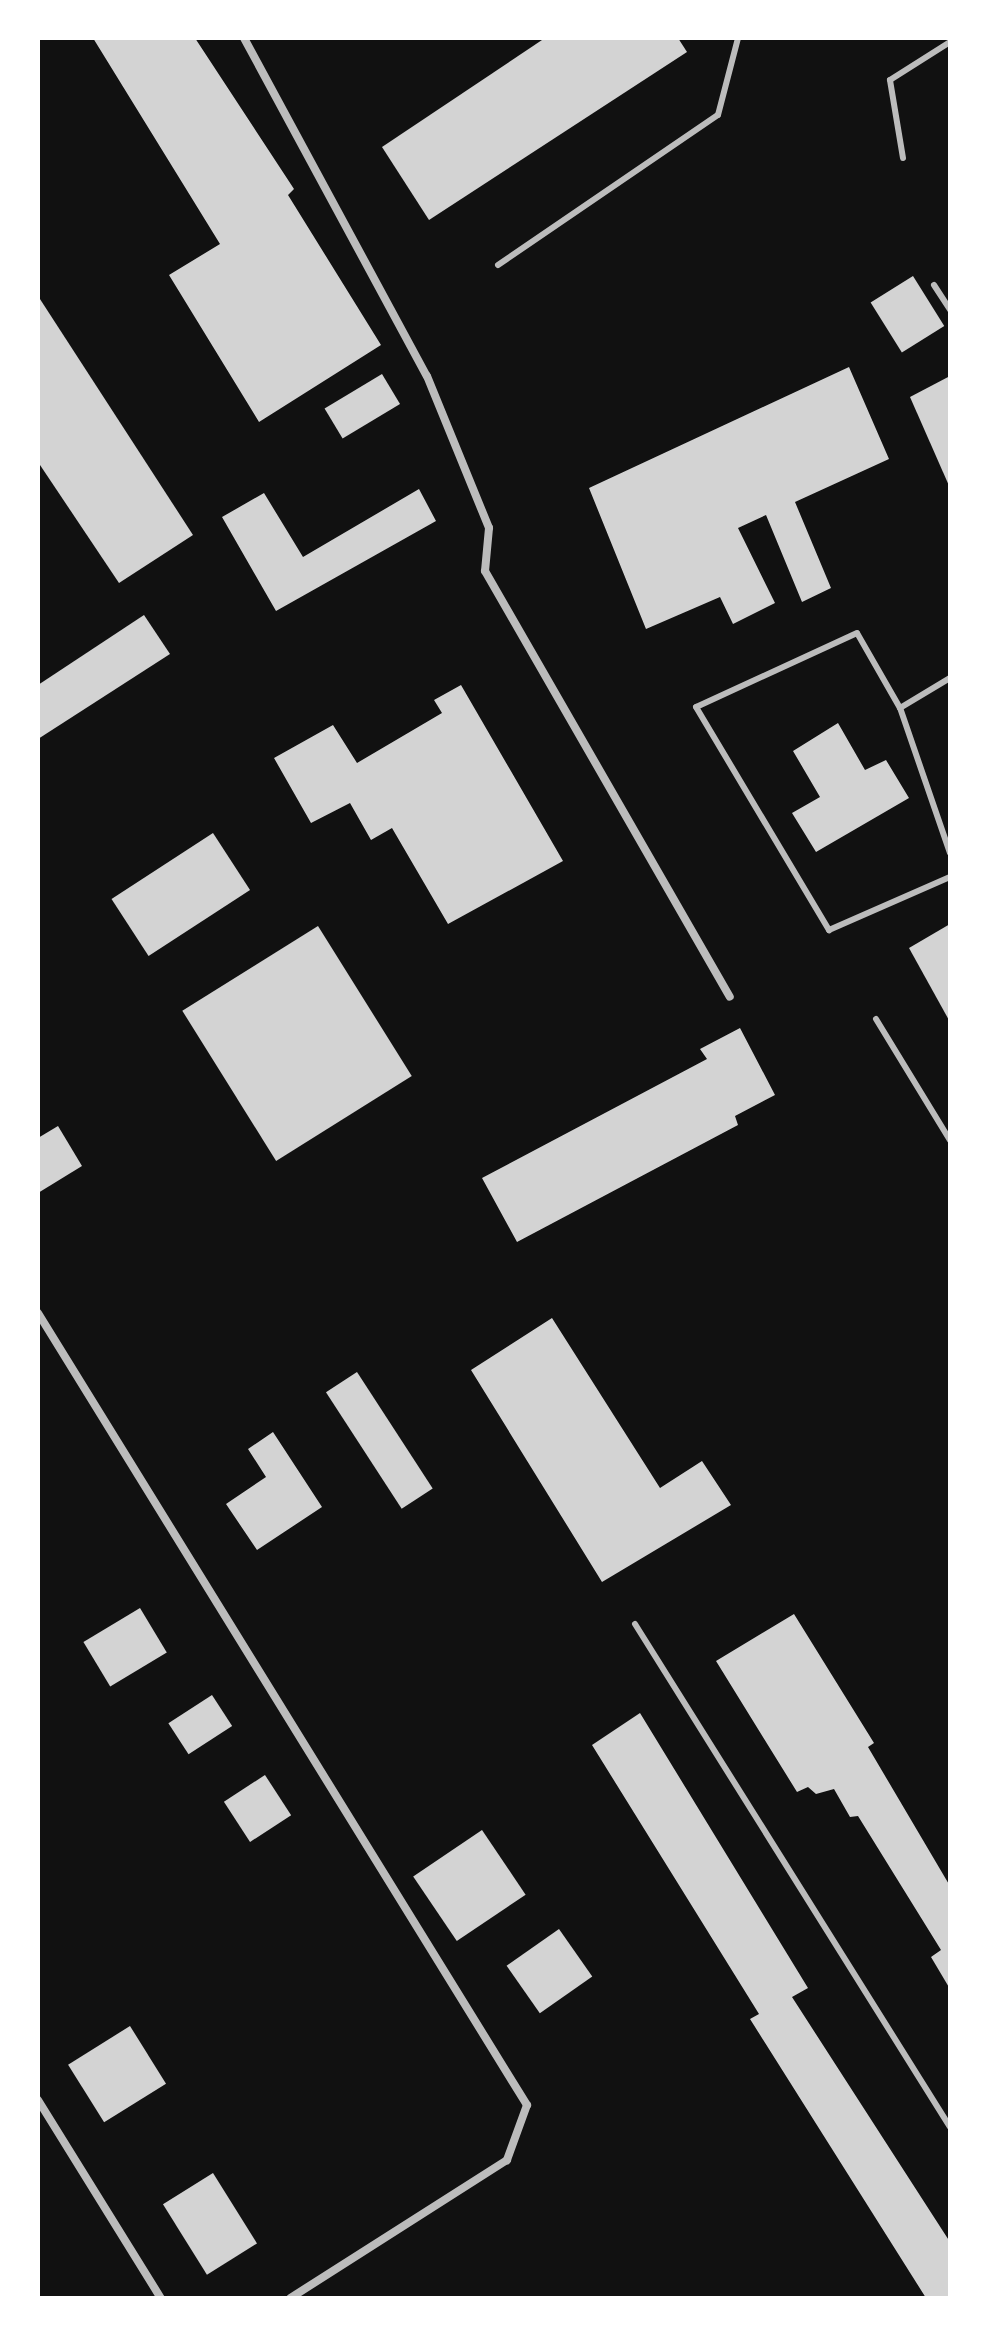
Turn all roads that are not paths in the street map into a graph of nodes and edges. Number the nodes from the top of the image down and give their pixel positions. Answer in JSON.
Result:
{"nodes":[{"id":1,"x":244,"y":38,"type":"edge"},
{"id":2,"x":738,"y":38,"type":"edge"},
{"id":3,"x":950,"y":42,"type":"edge"},
{"id":4,"x":903,"y":158,"type":"dead end"},
{"id":5,"x":498,"y":265,"type":"dead end"},
{"id":6,"x":934,"y":285,"type":"dead end"},
{"id":7,"x":950,"y":310,"type":"edge"},
{"id":8,"x":950,"y":678,"type":"edge"},
{"id":9,"x":900,"y":708,"type":"junction"},
{"id":10,"x":950,"y":853,"type":"edge"},
{"id":11,"x":950,"y":877,"type":"edge"},
{"id":12,"x":730,"y":997,"type":"dead end"},
{"id":13,"x":876,"y":1019,"type":"dead end"},
{"id":14,"x":948,"y":1132,"type":"edge"},
{"id":15,"x":950,"y":1140,"type":"edge"},
{"id":16,"x":38,"y":1313,"type":"edge"},
{"id":17,"x":635,"y":1624,"type":"dead end"},
{"id":18,"x":38,"y":2100,"type":"edge"},
{"id":19,"x":950,"y":2127,"type":"edge"},
{"id":20,"x":161,"y":2298,"type":"edge"},
{"id":21,"x":290,"y":2298,"type":"edge"}],
"edges":[{"from":1,"to":12,"type":"street"},
{"from":2,"to":5,"type":"lane"},
{"from":3,"to":4,"type":"lane"},
{"from":6,"to":7,"type":"lane"},
{"from":8,"to":9,"type":"lane"},
{"from":9,"to":10,"type":"lane"},
{"from":9,"to":11,"type":"lane"},
{"from":13,"to":14,"type":"lane"},
{"from":14,"to":15,"type":"lane"},
{"from":16,"to":21,"type":"street"},
{"from":17,"to":19,"type":"lane"},
{"from":18,"to":20,"type":"street"}]}
